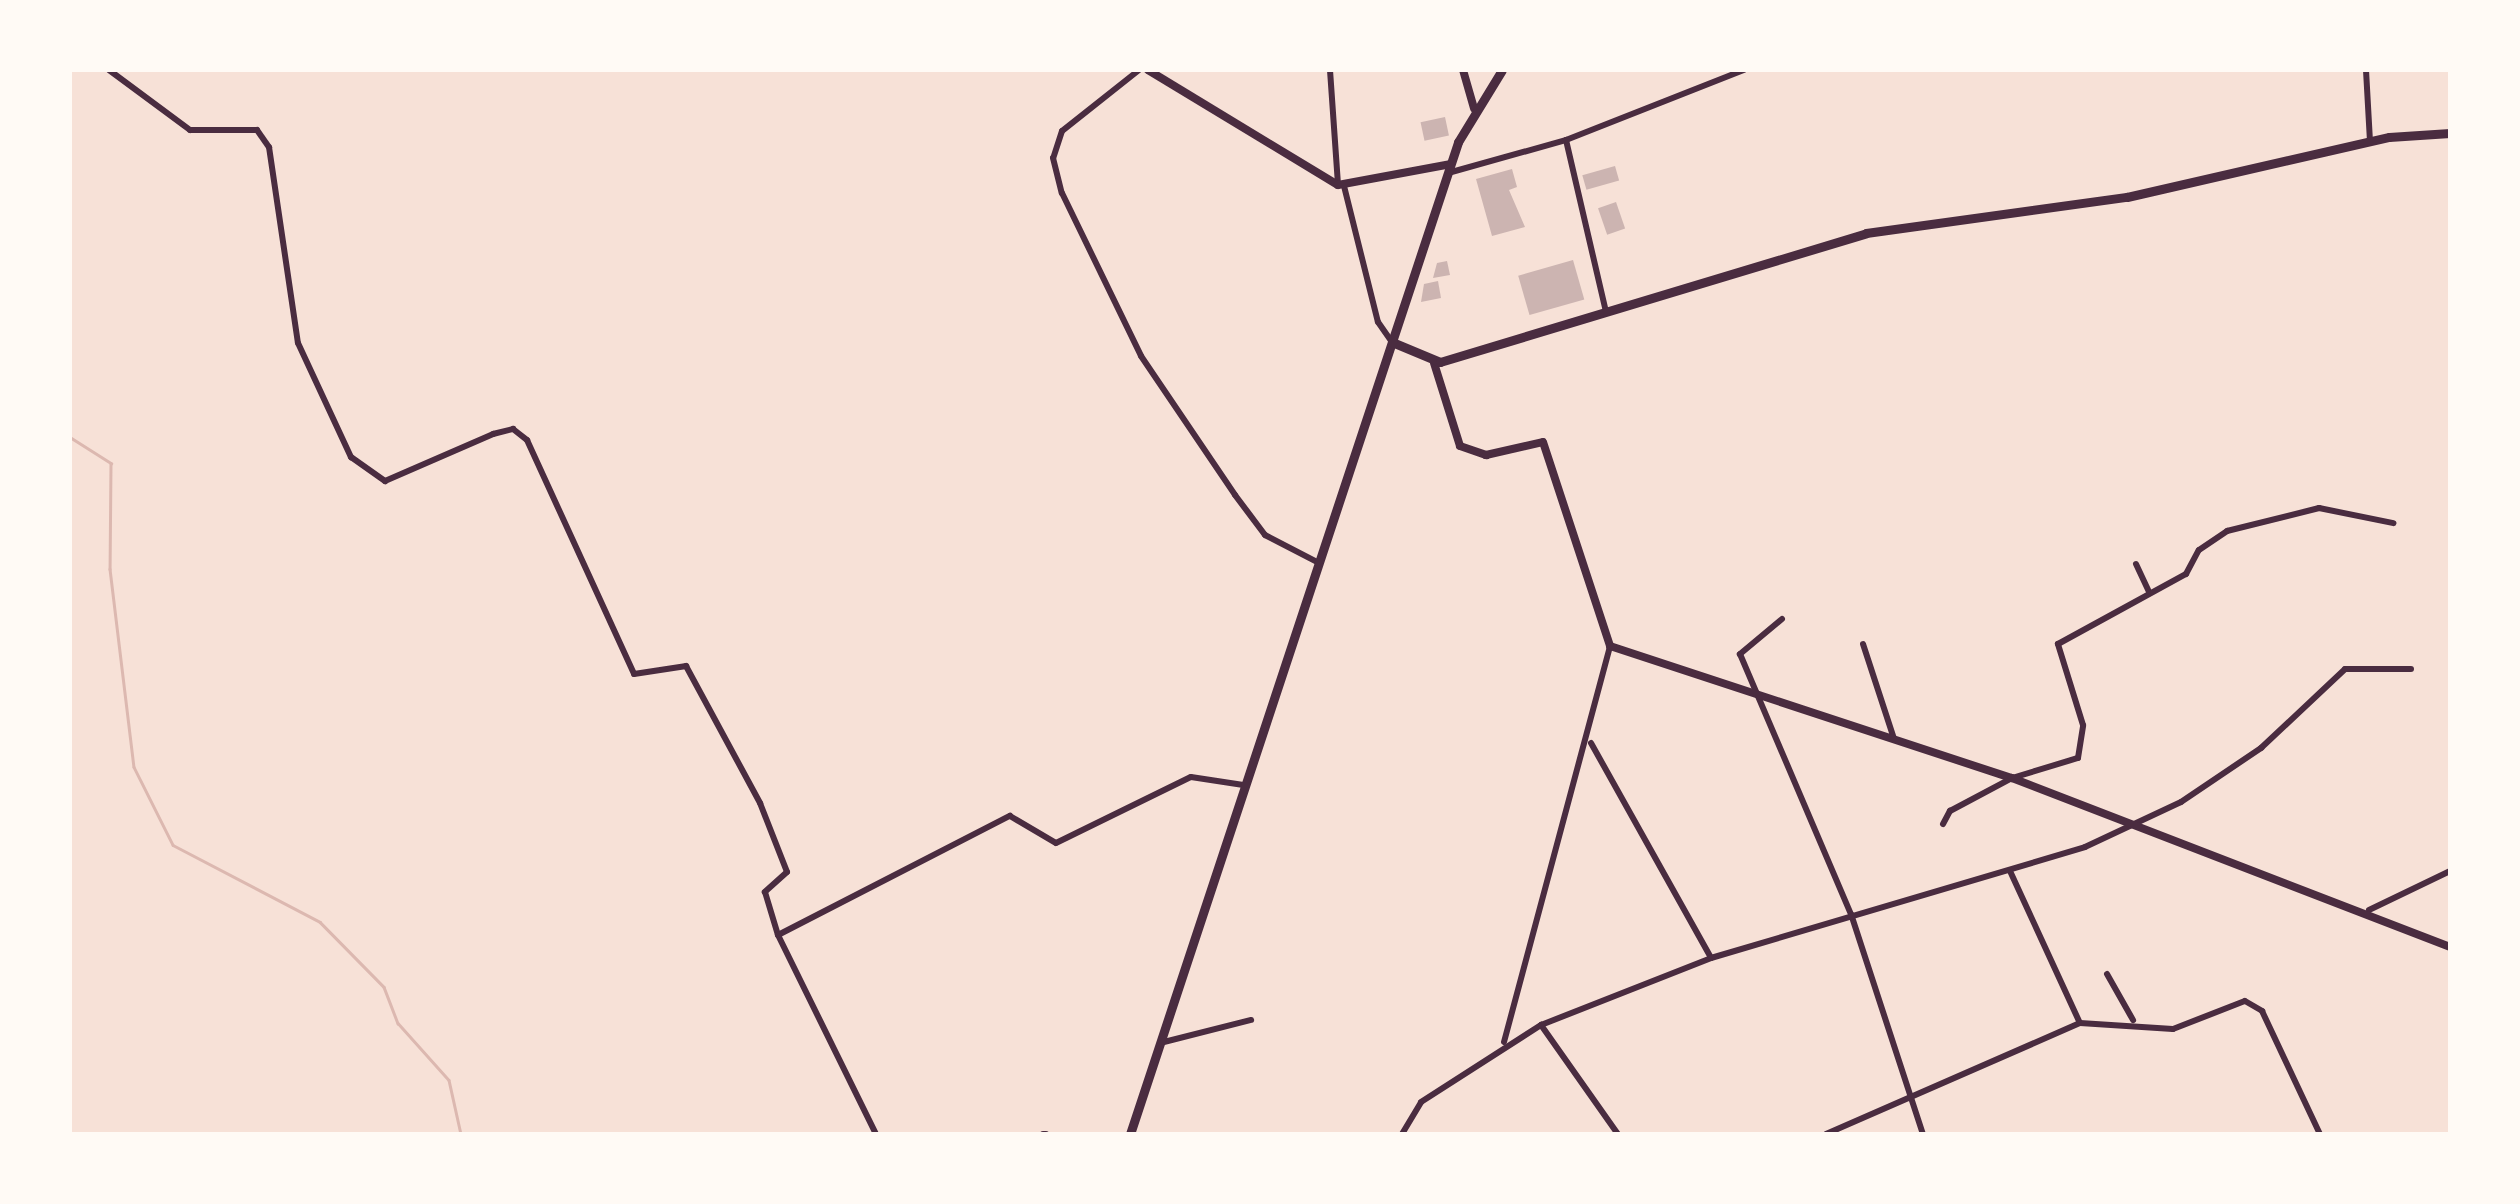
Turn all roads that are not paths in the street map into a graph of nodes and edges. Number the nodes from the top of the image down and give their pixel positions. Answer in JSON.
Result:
{"nodes":[{"id":1,"x":109,"y":70,"type":"edge"},
{"id":2,"x":1139,"y":70,"type":"edge"},
{"id":3,"x":1148,"y":70,"type":"edge"},
{"id":4,"x":1330,"y":70,"type":"edge"},
{"id":5,"x":1463,"y":70,"type":"edge"},
{"id":6,"x":1502,"y":70,"type":"edge"},
{"id":7,"x":1744,"y":70,"type":"edge"},
{"id":8,"x":2366,"y":70,"type":"edge"},
{"id":9,"x":1474,"y":108,"type":"junction"},
{"id":10,"x":2450,"y":133,"type":"edge"},
{"id":11,"x":1566,"y":140,"type":"junction"},
{"id":12,"x":2370,"y":142,"type":"junction"},
{"id":13,"x":1449,"y":168,"type":"junction"},
{"id":14,"x":1341,"y":185,"type":"junction"},
{"id":15,"x":1606,"y":312,"type":"junction"},
{"id":16,"x":1392,"y":342,"type":"junction"},
{"id":17,"x":1434,"y":362,"type":"junction"},
{"id":18,"x":2393,"y":523,"type":"dead end"},
{"id":19,"x":1317,"y":562,"type":"junction"},
{"id":20,"x":2136,"y":564,"type":"dead end"},
{"id":21,"x":2149,"y":592,"type":"junction"},
{"id":22,"x":1782,"y":620,"type":"dead end"},
{"id":23,"x":1863,"y":644,"type":"dead end"},
{"id":24,"x":1610,"y":646,"type":"junction"},
{"id":25,"x":2411,"y":670,"type":"dead end"},
{"id":26,"x":1759,"y":694,"type":"junction"},
{"id":27,"x":1894,"y":739,"type":"junction"},
{"id":28,"x":1590,"y":742,"type":"junction"},
{"id":29,"x":2012,"y":778,"type":"junction"},
{"id":30,"x":1242,"y":785,"type":"junction"},
{"id":31,"x":1944,"y":824,"type":"dead end"},
{"id":32,"x":2130,"y":829,"type":"junction"},
{"id":33,"x":2450,"y":870,"type":"edge"},
{"id":34,"x":2010,"y":872,"type":"junction"},
{"id":35,"x":2369,"y":910,"type":"junction"},
{"id":36,"x":1850,"y":914,"type":"junction"},
{"id":37,"x":778,"y":935,"type":"junction"},
{"id":38,"x":2450,"y":947,"type":"edge"},
{"id":39,"x":1711,"y":958,"type":"junction"},
{"id":40,"x":2107,"y":974,"type":"dead end"},
{"id":41,"x":1250,"y":1020,"type":"dead end"},
{"id":42,"x":2134,"y":1020,"type":"junction"},
{"id":43,"x":2080,"y":1023,"type":"junction"},
{"id":44,"x":1542,"y":1025,"type":"junction"},
{"id":45,"x":1159,"y":1043,"type":"junction"},
{"id":46,"x":1504,"y":1043,"type":"junction"},
{"id":47,"x":1910,"y":1094,"type":"junction"},
{"id":48,"x":876,"y":1134,"type":"edge"},
{"id":49,"x":1130,"y":1134,"type":"edge"},
{"id":50,"x":1402,"y":1134,"type":"edge"},
{"id":51,"x":1618,"y":1134,"type":"edge"},
{"id":52,"x":1826,"y":1134,"type":"edge"},
{"id":53,"x":1924,"y":1134,"type":"edge"},
{"id":54,"x":2320,"y":1134,"type":"edge"}],
"edges":[{"from":1,"to":37,"type":"street"},
{"from":2,"to":19,"type":"street"},
{"from":3,"to":14,"type":"street"},
{"from":4,"to":14,"type":"street"},
{"from":5,"to":9,"type":"street"},
{"from":6,"to":9,"type":"main road"},
{"from":7,"to":11,"type":"street"},
{"from":8,"to":12,"type":"street"},
{"from":9,"to":13,"type":"main road"},
{"from":10,"to":12,"type":"main road"},
{"from":11,"to":13,"type":"street"},
{"from":11,"to":15,"type":"street"},
{"from":12,"to":15,"type":"main road"},
{"from":13,"to":14,"type":"street"},
{"from":13,"to":16,"type":"main road"},
{"from":14,"to":16,"type":"street"},
{"from":15,"to":17,"type":"main road"},
{"from":16,"to":17,"type":"main road"},
{"from":16,"to":19,"type":"main road"},
{"from":17,"to":24,"type":"street"},
{"from":18,"to":21,"type":"street"},
{"from":19,"to":30,"type":"main road"},
{"from":20,"to":21,"type":"street"},
{"from":21,"to":29,"type":"street"},
{"from":22,"to":26,"type":"street"},
{"from":23,"to":27,"type":"street"},
{"from":24,"to":26,"type":"street"},
{"from":24,"to":28,"type":"street"},
{"from":25,"to":32,"type":"street"},
{"from":26,"to":27,"type":"street"},
{"from":26,"to":36,"type":"street"},
{"from":27,"to":29,"type":"street"},
{"from":28,"to":39,"type":"street"},
{"from":28,"to":46,"type":"street"},
{"from":29,"to":31,"type":"street"},
{"from":29,"to":32,"type":"street"},
{"from":30,"to":37,"type":"street"},
{"from":30,"to":45,"type":"main road"},
{"from":32,"to":34,"type":"street"},
{"from":32,"to":35,"type":"street"},
{"from":33,"to":35,"type":"street"},
{"from":34,"to":36,"type":"street"},
{"from":34,"to":43,"type":"street"},
{"from":35,"to":38,"type":"street"},
{"from":36,"to":39,"type":"street"},
{"from":36,"to":47,"type":"street"},
{"from":37,"to":48,"type":"street"},
{"from":39,"to":44,"type":"street"},
{"from":40,"to":42,"type":"street"},
{"from":41,"to":45,"type":"street"},
{"from":42,"to":43,"type":"street"},
{"from":42,"to":54,"type":"street"},
{"from":43,"to":47,"type":"street"},
{"from":44,"to":46,"type":"street"},
{"from":44,"to":51,"type":"street"},
{"from":45,"to":49,"type":"main road"},
{"from":46,"to":50,"type":"street"},
{"from":47,"to":52,"type":"street"},
{"from":47,"to":53,"type":"street"}]}
